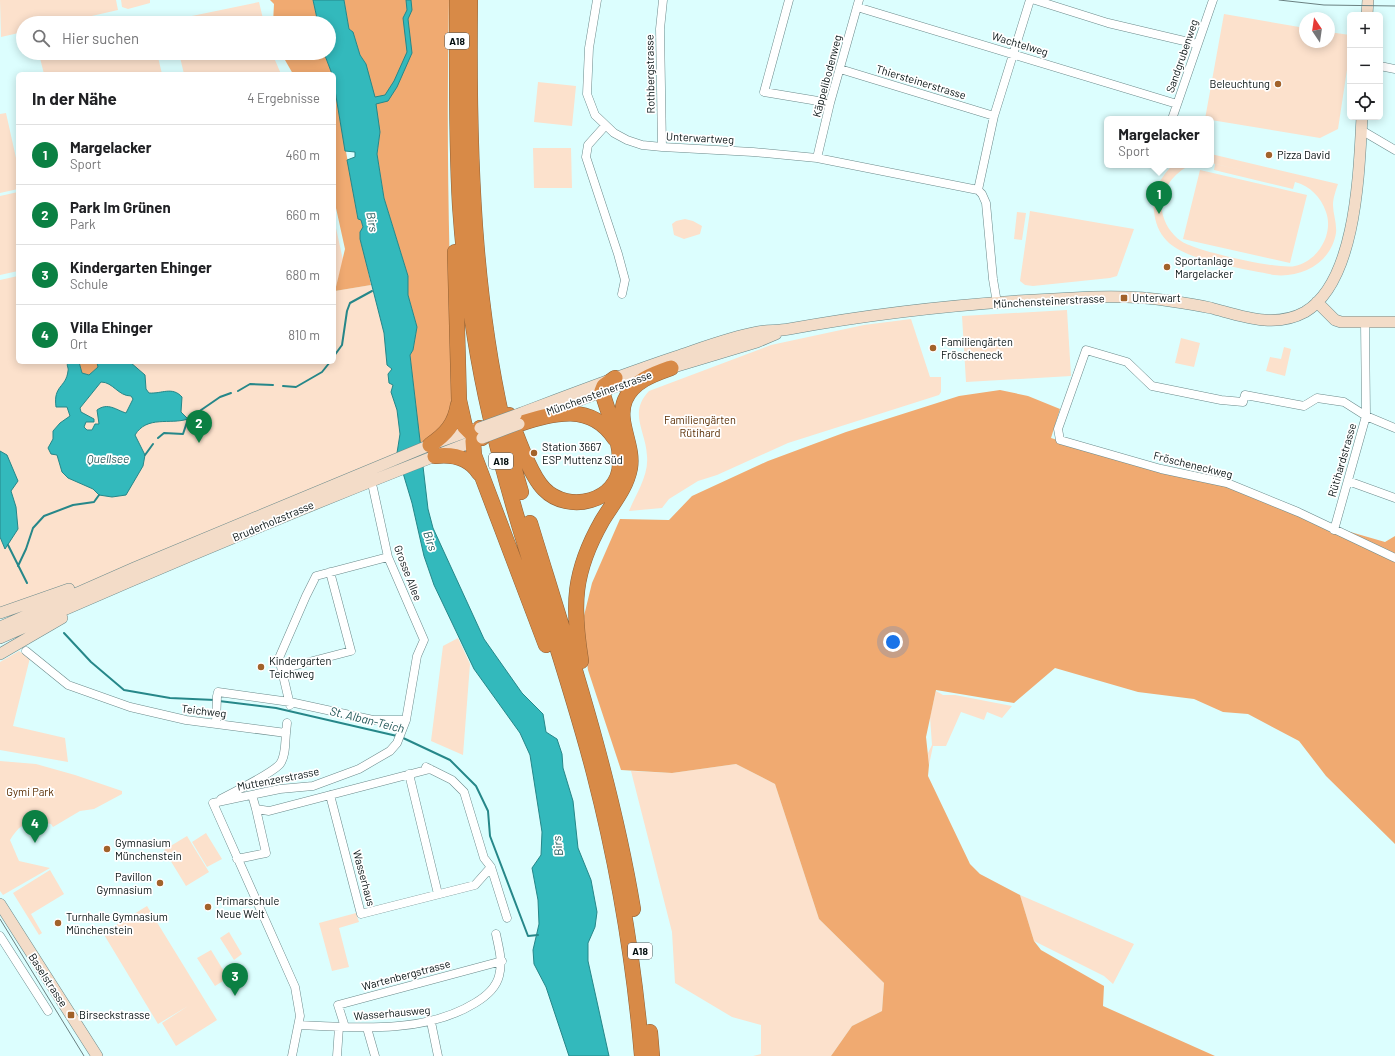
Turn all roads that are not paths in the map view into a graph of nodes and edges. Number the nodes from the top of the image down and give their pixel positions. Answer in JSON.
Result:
{"nodes":[{"id":1,"x":457,"y":0,"type":"edge"},
{"id":2,"x":470,"y":0,"type":"edge"},
{"id":3,"x":597,"y":0,"type":"edge"},
{"id":4,"x":663,"y":0,"type":"edge"},
{"id":5,"x":789,"y":0,"type":"edge"},
{"id":6,"x":1030,"y":0,"type":"edge"},
{"id":7,"x":1034,"y":0,"type":"edge"},
{"id":8,"x":1213,"y":0,"type":"edge"},
{"id":9,"x":1368,"y":0,"type":"edge"},
{"id":10,"x":858,"y":3,"type":"edge"},
{"id":11,"x":1367,"y":12,"type":"edge"},
{"id":12,"x":1197,"y":44,"type":"junction"},
{"id":13,"x":1014,"y":54,"type":"junction"},
{"id":14,"x":1383,"y":67,"type":"edge"},
{"id":15,"x":840,"y":69,"type":"junction"},
{"id":16,"x":1395,"y":69,"type":"edge"},
{"id":17,"x":457,"y":83,"type":"junction"},
{"id":18,"x":830,"y":103,"type":"junction"},
{"id":19,"x":1177,"y":104,"type":"junction"},
{"id":20,"x":994,"y":116,"type":"junction"},
{"id":21,"x":1173,"y":116,"type":"edge"},
{"id":22,"x":1362,"y":120,"type":"edge"},
{"id":23,"x":605,"y":126,"type":"junction"},
{"id":24,"x":1361,"y":130,"type":"junction"},
{"id":25,"x":662,"y":147,"type":"junction"},
{"id":26,"x":1395,"y":150,"type":"edge"},
{"id":27,"x":817,"y":158,"type":"junction"},
{"id":28,"x":978,"y":190,"type":"junction"},
{"id":29,"x":622,"y":294,"type":"dead end"},
{"id":30,"x":1317,"y":302,"type":"junction"},
{"id":31,"x":997,"y":303,"type":"junction"},
{"id":32,"x":1365,"y":322,"type":"junction"},
{"id":33,"x":1395,"y":322,"type":"edge"},
{"id":34,"x":785,"y":330,"type":"junction"},
{"id":35,"x":490,"y":349,"type":"junction"},
{"id":36,"x":671,"y":368,"type":"junction"},
{"id":37,"x":605,"y":386,"type":"junction"},
{"id":38,"x":459,"y":400,"type":"junction"},
{"id":39,"x":1366,"y":416,"type":"junction"},
{"id":40,"x":517,"y":419,"type":"junction"},
{"id":41,"x":1395,"y":428,"type":"edge"},
{"id":42,"x":625,"y":432,"type":"junction"},
{"id":43,"x":450,"y":434,"type":"junction"},
{"id":44,"x":476,"y":435,"type":"junction"},
{"id":45,"x":618,"y":446,"type":"junction"},
{"id":46,"x":432,"y":450,"type":"junction"},
{"id":47,"x":455,"y":452,"type":"junction"},
{"id":48,"x":481,"y":476,"type":"junction"},
{"id":49,"x":1348,"y":481,"type":"junction"},
{"id":50,"x":373,"y":488,"type":"dead end"},
{"id":51,"x":335,"y":490,"type":"junction"},
{"id":52,"x":1395,"y":498,"type":"edge"},
{"id":53,"x":1334,"y":530,"type":"junction"},
{"id":54,"x":388,"y":557,"type":"junction"},
{"id":55,"x":1395,"y":558,"type":"edge"},
{"id":56,"x":134,"y":568,"type":"junction"},
{"id":57,"x":330,"y":572,"type":"junction"},
{"id":58,"x":131,"y":580,"type":"junction"},
{"id":59,"x":0,"y":613,"type":"edge"},
{"id":60,"x":0,"y":627,"type":"edge"},
{"id":61,"x":0,"y":638,"type":"edge"},
{"id":62,"x":424,"y":640,"type":"joint"},
{"id":63,"x":26,"y":651,"type":"dead end"},
{"id":64,"x":0,"y":654,"type":"edge"},
{"id":65,"x":282,"y":669,"type":"junction"},
{"id":66,"x":290,"y":704,"type":"junction"},
{"id":67,"x":406,"y":720,"type":"junction"},
{"id":68,"x":287,"y":723,"type":"dead end"},
{"id":69,"x":216,"y":724,"type":"junction"},
{"id":70,"x":593,"y":728,"type":"junction"},
{"id":71,"x":286,"y":734,"type":"junction"},
{"id":72,"x":409,"y":774,"type":"junction"},
{"id":73,"x":252,"y":795,"type":"junction"},
{"id":74,"x":330,"y":795,"type":"junction"},
{"id":75,"x":213,"y":803,"type":"junction"},
{"id":76,"x":256,"y":809,"type":"junction"},
{"id":77,"x":607,"y":829,"type":"junction"},
{"id":78,"x":238,"y":859,"type":"junction"},
{"id":79,"x":491,"y":867,"type":"junction"},
{"id":80,"x":438,"y":894,"type":"junction"},
{"id":81,"x":0,"y":904,"type":"edge"},
{"id":82,"x":507,"y":918,"type":"dead end"},
{"id":83,"x":496,"y":934,"type":"dead end"},
{"id":84,"x":0,"y":936,"type":"edge"},
{"id":85,"x":502,"y":961,"type":"junction"},
{"id":86,"x":48,"y":1011,"type":"dead end"},
{"id":87,"x":431,"y":1022,"type":"junction"},
{"id":88,"x":299,"y":1025,"type":"junction"},
{"id":89,"x":342,"y":1027,"type":"junction"},
{"id":90,"x":367,"y":1028,"type":"junction"},
{"id":91,"x":97,"y":1056,"type":"edge"},
{"id":92,"x":292,"y":1056,"type":"edge"},
{"id":93,"x":337,"y":1056,"type":"edge"},
{"id":94,"x":376,"y":1056,"type":"edge"},
{"id":95,"x":438,"y":1056,"type":"edge"},
{"id":96,"x":642,"y":1056,"type":"edge"},
{"id":97,"x":652,"y":1056,"type":"edge"}],
"edges":[{"from":1,"to":17,"type":"highway","number":"A18"},
{"from":2,"to":35,"type":"highway","number":"A18"},
{"from":3,"to":23,"type":"street"},
{"from":4,"to":25,"type":"street","name":"Rothbergstrasse"},
{"from":5,"to":18,"type":"street"},
{"from":6,"to":13,"type":"street"},
{"from":7,"to":12,"type":"street"},
{"from":8,"to":12,"type":"street","name":"Sandgrubenweg"},
{"from":9,"to":11,"type":"main road"},
{"from":10,"to":13,"type":"street","name":"Wachtelweg"},
{"from":10,"to":15,"type":"street","name":"Käppelibodenweg"},
{"from":12,"to":19,"type":"street","name":"Sandgrubenweg"},
{"from":13,"to":19,"type":"street","name":"Wachtelweg"},
{"from":13,"to":20,"type":"street"},
{"from":14,"to":16,"type":"street"},
{"from":15,"to":18,"type":"street","name":"Käppelibodenweg"},
{"from":15,"to":20,"type":"street","name":"Thiersteinerstrasse"},
{"from":17,"to":38,"type":"highway"},
{"from":17,"to":77,"type":"highway","number":"A18"},
{"from":18,"to":27,"type":"street","name":"Käppelibodenweg"},
{"from":19,"to":21,"type":"street","name":"Sandgrubenweg"},
{"from":20,"to":28,"type":"street"},
{"from":22,"to":24,"type":"main road","name":"Münchensteinerstrasse"},
{"from":23,"to":25,"type":"street","name":"Unterwartweg"},
{"from":23,"to":29,"type":"street"},
{"from":24,"to":26,"type":"street"},
{"from":24,"to":30,"type":"main road","name":"Münchensteinerstrasse"},
{"from":25,"to":27,"type":"street","name":"Unterwartweg"},
{"from":27,"to":28,"type":"street","name":"Unterwartweg"},
{"from":28,"to":31,"type":"street"},
{"from":30,"to":31,"type":"main road","name":"Münchensteinerstrasse"},
{"from":30,"to":32,"type":"main road"},
{"from":31,"to":34,"type":"main road","name":"Münchensteinerstrasse"},
{"from":32,"to":33,"type":"main road"},
{"from":32,"to":39,"type":"street","name":"Rütihardstrasse"},
{"from":34,"to":36,"type":"main road","name":"Münchensteinerstrasse"},
{"from":34,"to":37,"type":"main road","name":"Münchensteinerstrasse"},
{"from":35,"to":45,"type":"highway"},
{"from":35,"to":70,"type":"highway","number":"A18"},
{"from":36,"to":37,"type":"main road","name":"Münchensteinerstrasse"},
{"from":36,"to":42,"type":"highway"},
{"from":37,"to":40,"type":"main road","name":"Münchensteinerstrasse"},
{"from":37,"to":42,"type":"highway"},
{"from":37,"to":45,"type":"highway"},
{"from":38,"to":43,"type":"highway"},
{"from":38,"to":44,"type":"highway"},
{"from":39,"to":41,"type":"street"},
{"from":39,"to":49,"type":"street","name":"Rütihardstrasse"},
{"from":39,"to":53,"type":"street","name":"Fröscheneckweg"},
{"from":40,"to":44,"type":"main road","name":"Münchensteinerstrasse","bridge":true},
{"from":40,"to":45,"type":"highway"},
{"from":42,"to":70,"type":"highway"},
{"from":43,"to":44,"type":"main road","name":"Münchensteinerstrasse"},
{"from":43,"to":46,"type":"highway"},
{"from":44,"to":47,"type":"main road","name":"Münchensteinerstrasse"},
{"from":44,"to":48,"type":"highway"},
{"from":46,"to":47,"type":"highway"},
{"from":46,"to":51,"type":"main road","name":"Bruderholzstrasse"},
{"from":46,"to":51,"type":"main road","name":"Bruderholzstrasse"},
{"from":47,"to":48,"type":"highway"},
{"from":48,"to":77,"type":"highway"},
{"from":49,"to":52,"type":"street"},
{"from":49,"to":53,"type":"street","name":"Rütihardstrasse"},
{"from":50,"to":54,"type":"street","name":"Grosse Allee"},
{"from":51,"to":56,"type":"main road","name":"Bruderholzstrasse"},
{"from":51,"to":58,"type":"main road","name":"Bruderholzstrasse"},
{"from":53,"to":55,"type":"street","name":"Fröscheneckweg"},
{"from":54,"to":57,"type":"street"},
{"from":54,"to":62,"type":"street","name":"Grosse Allee"},
{"from":56,"to":59,"type":"main road","name":"Bruderholzstrasse"},
{"from":56,"to":60,"type":"main road","name":"Bruderholzstrasse"},
{"from":57,"to":65,"type":"street"},
{"from":57,"to":65,"type":"street"},
{"from":58,"to":61,"type":"main road","name":"Bruderholzstrasse"},
{"from":58,"to":64,"type":"main road","name":"Bruderholzstrasse"},
{"from":62,"to":67,"type":"street","name":"Muttenzerstrasse"},
{"from":63,"to":69,"type":"street","name":"Teichweg"},
{"from":65,"to":66,"type":"street"},
{"from":66,"to":67,"type":"street","name":"Teichweg"},
{"from":66,"to":69,"type":"street","name":"Teichweg"},
{"from":67,"to":73,"type":"street","name":"Muttenzerstrasse"},
{"from":68,"to":71,"type":"street"},
{"from":69,"to":71,"type":"street","name":"Teichweg"},
{"from":70,"to":97,"type":"highway","number":"A18"},
{"from":71,"to":75,"type":"street"},
{"from":72,"to":74,"type":"street"},
{"from":72,"to":79,"type":"street"},
{"from":72,"to":80,"type":"street"},
{"from":73,"to":75,"type":"street","name":"Muttenzerstrasse"},
{"from":73,"to":76,"type":"street"},
{"from":74,"to":76,"type":"street"},
{"from":74,"to":80,"type":"street","name":"Wasserhaus"},
{"from":75,"to":78,"type":"street"},
{"from":76,"to":78,"type":"street"},
{"from":77,"to":96,"type":"highway","number":"A18"},
{"from":78,"to":88,"type":"street"},
{"from":79,"to":80,"type":"street","name":"Wasserhaus"},
{"from":79,"to":82,"type":"street"},
{"from":81,"to":91,"type":"main road","name":"Baselstrasse"},
{"from":83,"to":85,"type":"street","name":"Wasserhausweg"},
{"from":84,"to":86,"type":"street","name":"Baselstrasse"},
{"from":85,"to":87,"type":"street","name":"Wasserhausweg"},
{"from":85,"to":89,"type":"street","name":"Wartenbergstrasse"},
{"from":87,"to":90,"type":"street","name":"Wasserhausweg"},
{"from":87,"to":95,"type":"street"},
{"from":88,"to":89,"type":"street","name":"Wasserhausweg"},
{"from":88,"to":92,"type":"street"},
{"from":89,"to":90,"type":"street","name":"Wasserhausweg"},
{"from":89,"to":93,"type":"street"},
{"from":90,"to":94,"type":"street"}]}
